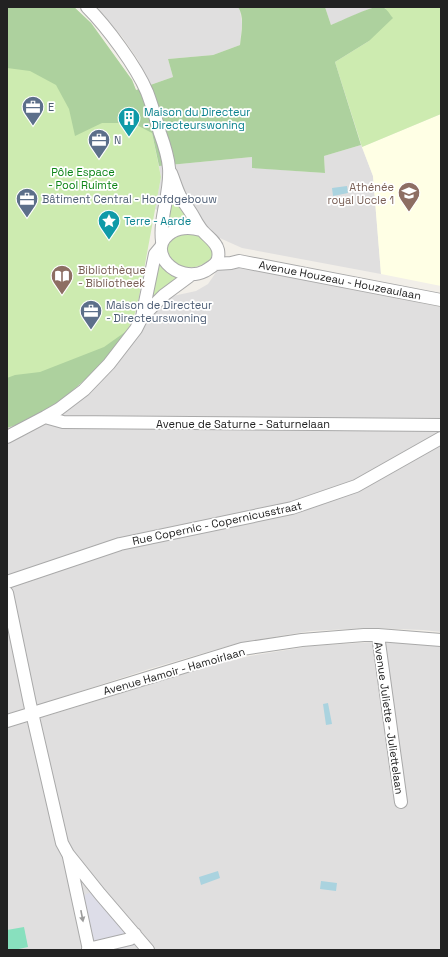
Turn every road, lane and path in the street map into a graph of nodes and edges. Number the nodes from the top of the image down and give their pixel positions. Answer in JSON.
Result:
{"nodes":[{"id":1,"x":87,"y":7,"type":"edge"},
{"id":2,"x":169,"y":168,"type":"junction"},
{"id":3,"x":201,"y":230,"type":"junction"},
{"id":4,"x":161,"y":244,"type":"junction"},
{"id":5,"x":218,"y":250,"type":"junction"},
{"id":6,"x":239,"y":261,"type":"junction"},
{"id":7,"x":215,"y":264,"type":"junction"},
{"id":8,"x":191,"y":275,"type":"junction"},
{"id":9,"x":441,"y":300,"type":"edge"},
{"id":10,"x":142,"y":317,"type":"junction"},
{"id":11,"x":45,"y":417,"type":"junction"},
{"id":12,"x":441,"y":425,"type":"edge"},
{"id":13,"x":7,"y":437,"type":"edge"},
{"id":14,"x":441,"y":438,"type":"edge"},
{"id":15,"x":7,"y":582,"type":"edge"},
{"id":16,"x":7,"y":593,"type":"edge"},
{"id":17,"x":378,"y":635,"type":"junction"},
{"id":18,"x":441,"y":640,"type":"edge"},
{"id":19,"x":32,"y":714,"type":"junction"},
{"id":20,"x":7,"y":721,"type":"edge"},
{"id":21,"x":401,"y":802,"type":"dead end"},
{"id":22,"x":68,"y":854,"type":"junction"},
{"id":23,"x":86,"y":889,"type":"junction"},
{"id":24,"x":135,"y":934,"type":"junction"},
{"id":25,"x":89,"y":949,"type":"edge"},
{"id":26,"x":148,"y":950,"type":"edge"}],
"edges":[{"from":1,"to":2,"type":"street"},
{"from":2,"to":3,"type":"street"},
{"from":2,"to":4,"type":"street"},
{"from":3,"to":4,"type":"street"},
{"from":3,"to":5,"type":"street"},
{"from":4,"to":8,"type":"street"},
{"from":4,"to":10,"type":"street"},
{"from":5,"to":6,"type":"street","name":"Avenue Houzeau - Houzeaulaan"},
{"from":5,"to":7,"type":"street"},
{"from":6,"to":7,"type":"street","name":"Avenue Houzeau - Houzeaulaan"},
{"from":6,"to":9,"type":"street","name":"Avenue Houzeau - Houzeaulaan"},
{"from":7,"to":8,"type":"street"},
{"from":8,"to":10,"type":"street"},
{"from":10,"to":11,"type":"street"},
{"from":11,"to":12,"type":"street","name":"Avenue de Saturne - Saturnelaan"},
{"from":11,"to":13,"type":"street"},
{"from":14,"to":15,"type":"street","name":"Rue Copernic - Copernicusstraat"},
{"from":16,"to":19,"type":"street"},
{"from":17,"to":18,"type":"street","name":"Avenue Hamoir - Hamoirlaan"},
{"from":17,"to":19,"type":"street","name":"Avenue Hamoir - Hamoirlaan"},
{"from":17,"to":21,"type":"street","name":"Avenue Juliette - Juliettelaan"},
{"from":19,"to":20,"type":"street","name":"Avenue Hamoir - Hamoirlaan"},
{"from":19,"to":22,"type":"street"},
{"from":22,"to":23,"type":"street"},
{"from":22,"to":23,"type":"street"},
{"from":23,"to":24,"type":"street"},
{"from":23,"to":25,"type":"street","one_way":true},
{"from":24,"to":25,"type":"street"},
{"from":24,"to":26,"type":"street"}]}
